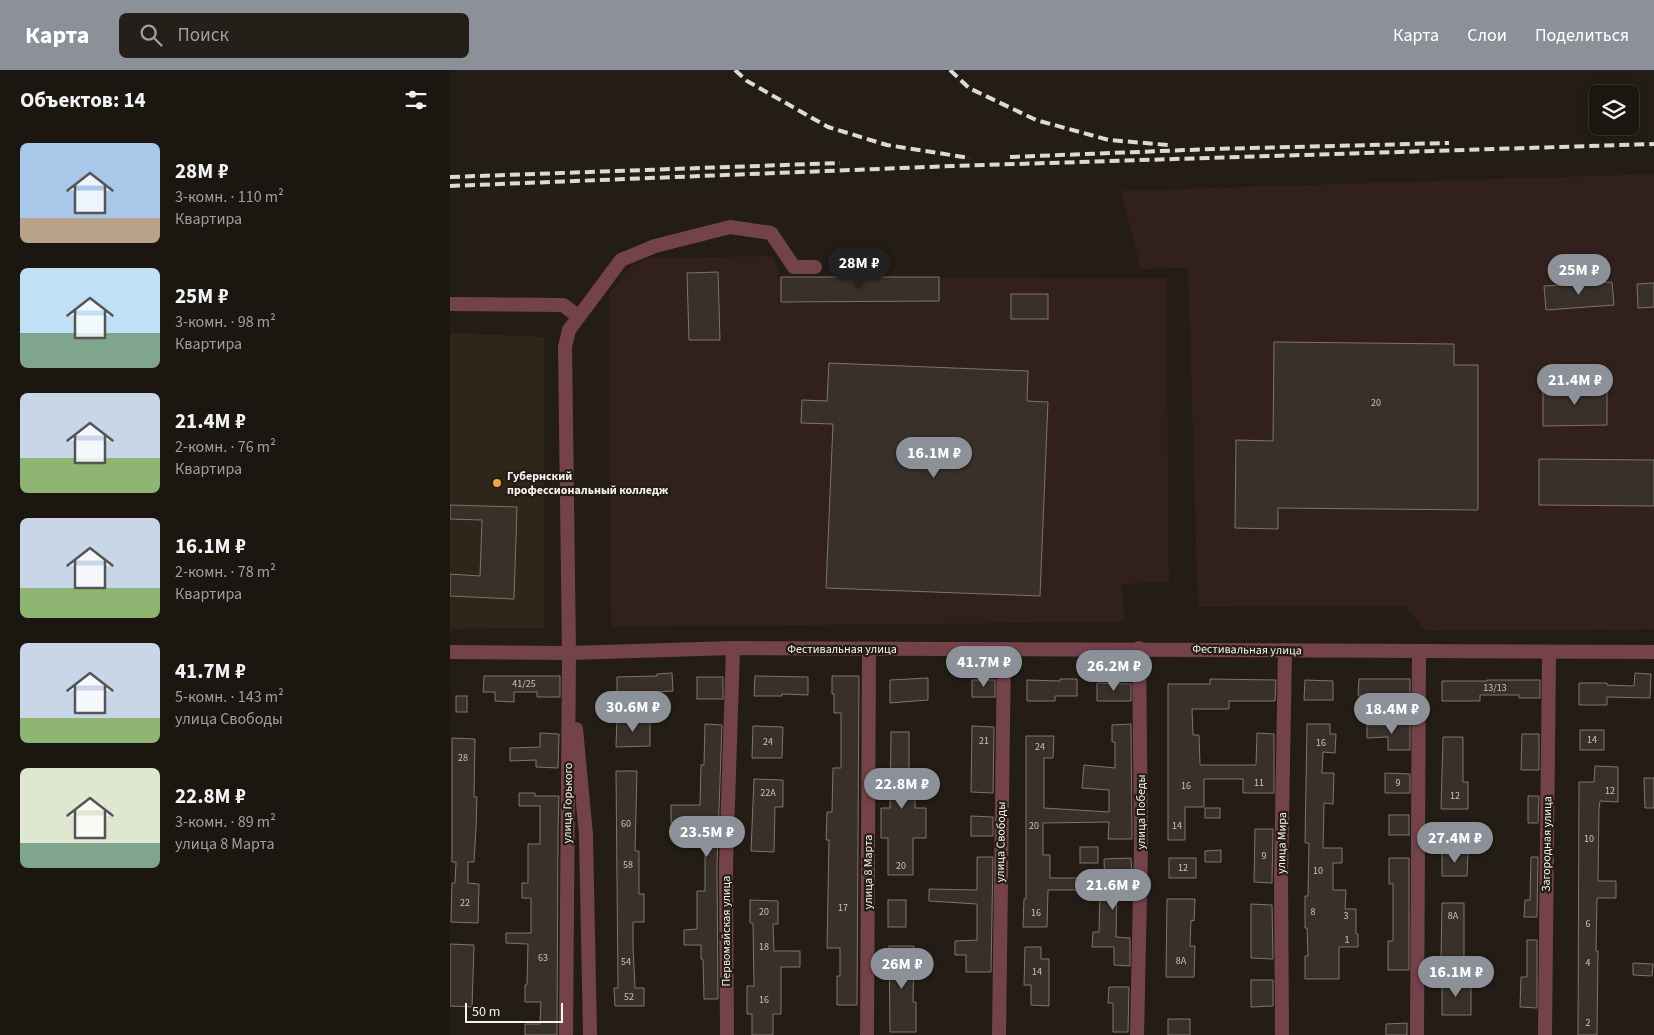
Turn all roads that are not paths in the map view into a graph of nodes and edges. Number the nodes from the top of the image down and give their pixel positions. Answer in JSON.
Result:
{"nodes":[{"id":1,"x":815,"y":267,"type":"dead end"},
{"id":2,"x":450,"y":304,"type":"edge"},
{"id":3,"x":578,"y":316,"type":"junction"},
{"id":4,"x":732,"y":648,"type":"junction"},
{"id":5,"x":1004,"y":648,"type":"junction"},
{"id":6,"x":1139,"y":648,"type":"junction"},
{"id":7,"x":869,"y":649,"type":"junction"},
{"id":8,"x":1284,"y":650,"type":"junction"},
{"id":9,"x":450,"y":652,"type":"edge"},
{"id":10,"x":1419,"y":652,"type":"junction"},
{"id":11,"x":1549,"y":652,"type":"junction"},
{"id":12,"x":1654,"y":652,"type":"edge"},
{"id":13,"x":569,"y":653,"type":"junction"},
{"id":14,"x":566,"y":1035,"type":"edge"},
{"id":15,"x":590,"y":1035,"type":"edge"},
{"id":16,"x":727,"y":1035,"type":"edge"},
{"id":17,"x":867,"y":1035,"type":"edge"},
{"id":18,"x":999,"y":1035,"type":"edge"},
{"id":19,"x":1137,"y":1035,"type":"edge"},
{"id":20,"x":1282,"y":1035,"type":"edge"},
{"id":21,"x":1417,"y":1035,"type":"edge"},
{"id":22,"x":1545,"y":1035,"type":"edge"}],
"edges":[{"from":1,"to":3,"type":"street"},
{"from":2,"to":3,"type":"street"},
{"from":3,"to":13,"type":"street"},
{"from":4,"to":7,"type":"street","name":"Фестивальная улица"},
{"from":4,"to":13,"type":"street","name":"Фестивальная улица"},
{"from":4,"to":16,"type":"street","name":"Первомайская улица"},
{"from":5,"to":6,"type":"street","name":"Фестивальная улица"},
{"from":5,"to":7,"type":"street","name":"Фестивальная улица"},
{"from":5,"to":18,"type":"street","name":"улица Свободы"},
{"from":6,"to":8,"type":"street","name":"Фестивальная улица"},
{"from":6,"to":19,"type":"street","name":"улица Победы"},
{"from":7,"to":17,"type":"street","name":"улица 8 Марта"},
{"from":8,"to":10,"type":"street","name":"Фестивальная улица"},
{"from":8,"to":20,"type":"street","name":"улица Мира"},
{"from":9,"to":13,"type":"street","name":"Фестивальная улица"},
{"from":10,"to":11,"type":"street","name":"Фестивальная улица"},
{"from":10,"to":21,"type":"street"},
{"from":11,"to":12,"type":"street","name":"Фестивальная улица"},
{"from":11,"to":22,"type":"street","name":"Загородная улица"},
{"from":13,"to":14,"type":"street","name":"улица Горького"},
{"from":13,"to":15,"type":"street","name":"улица Горького"}]}
